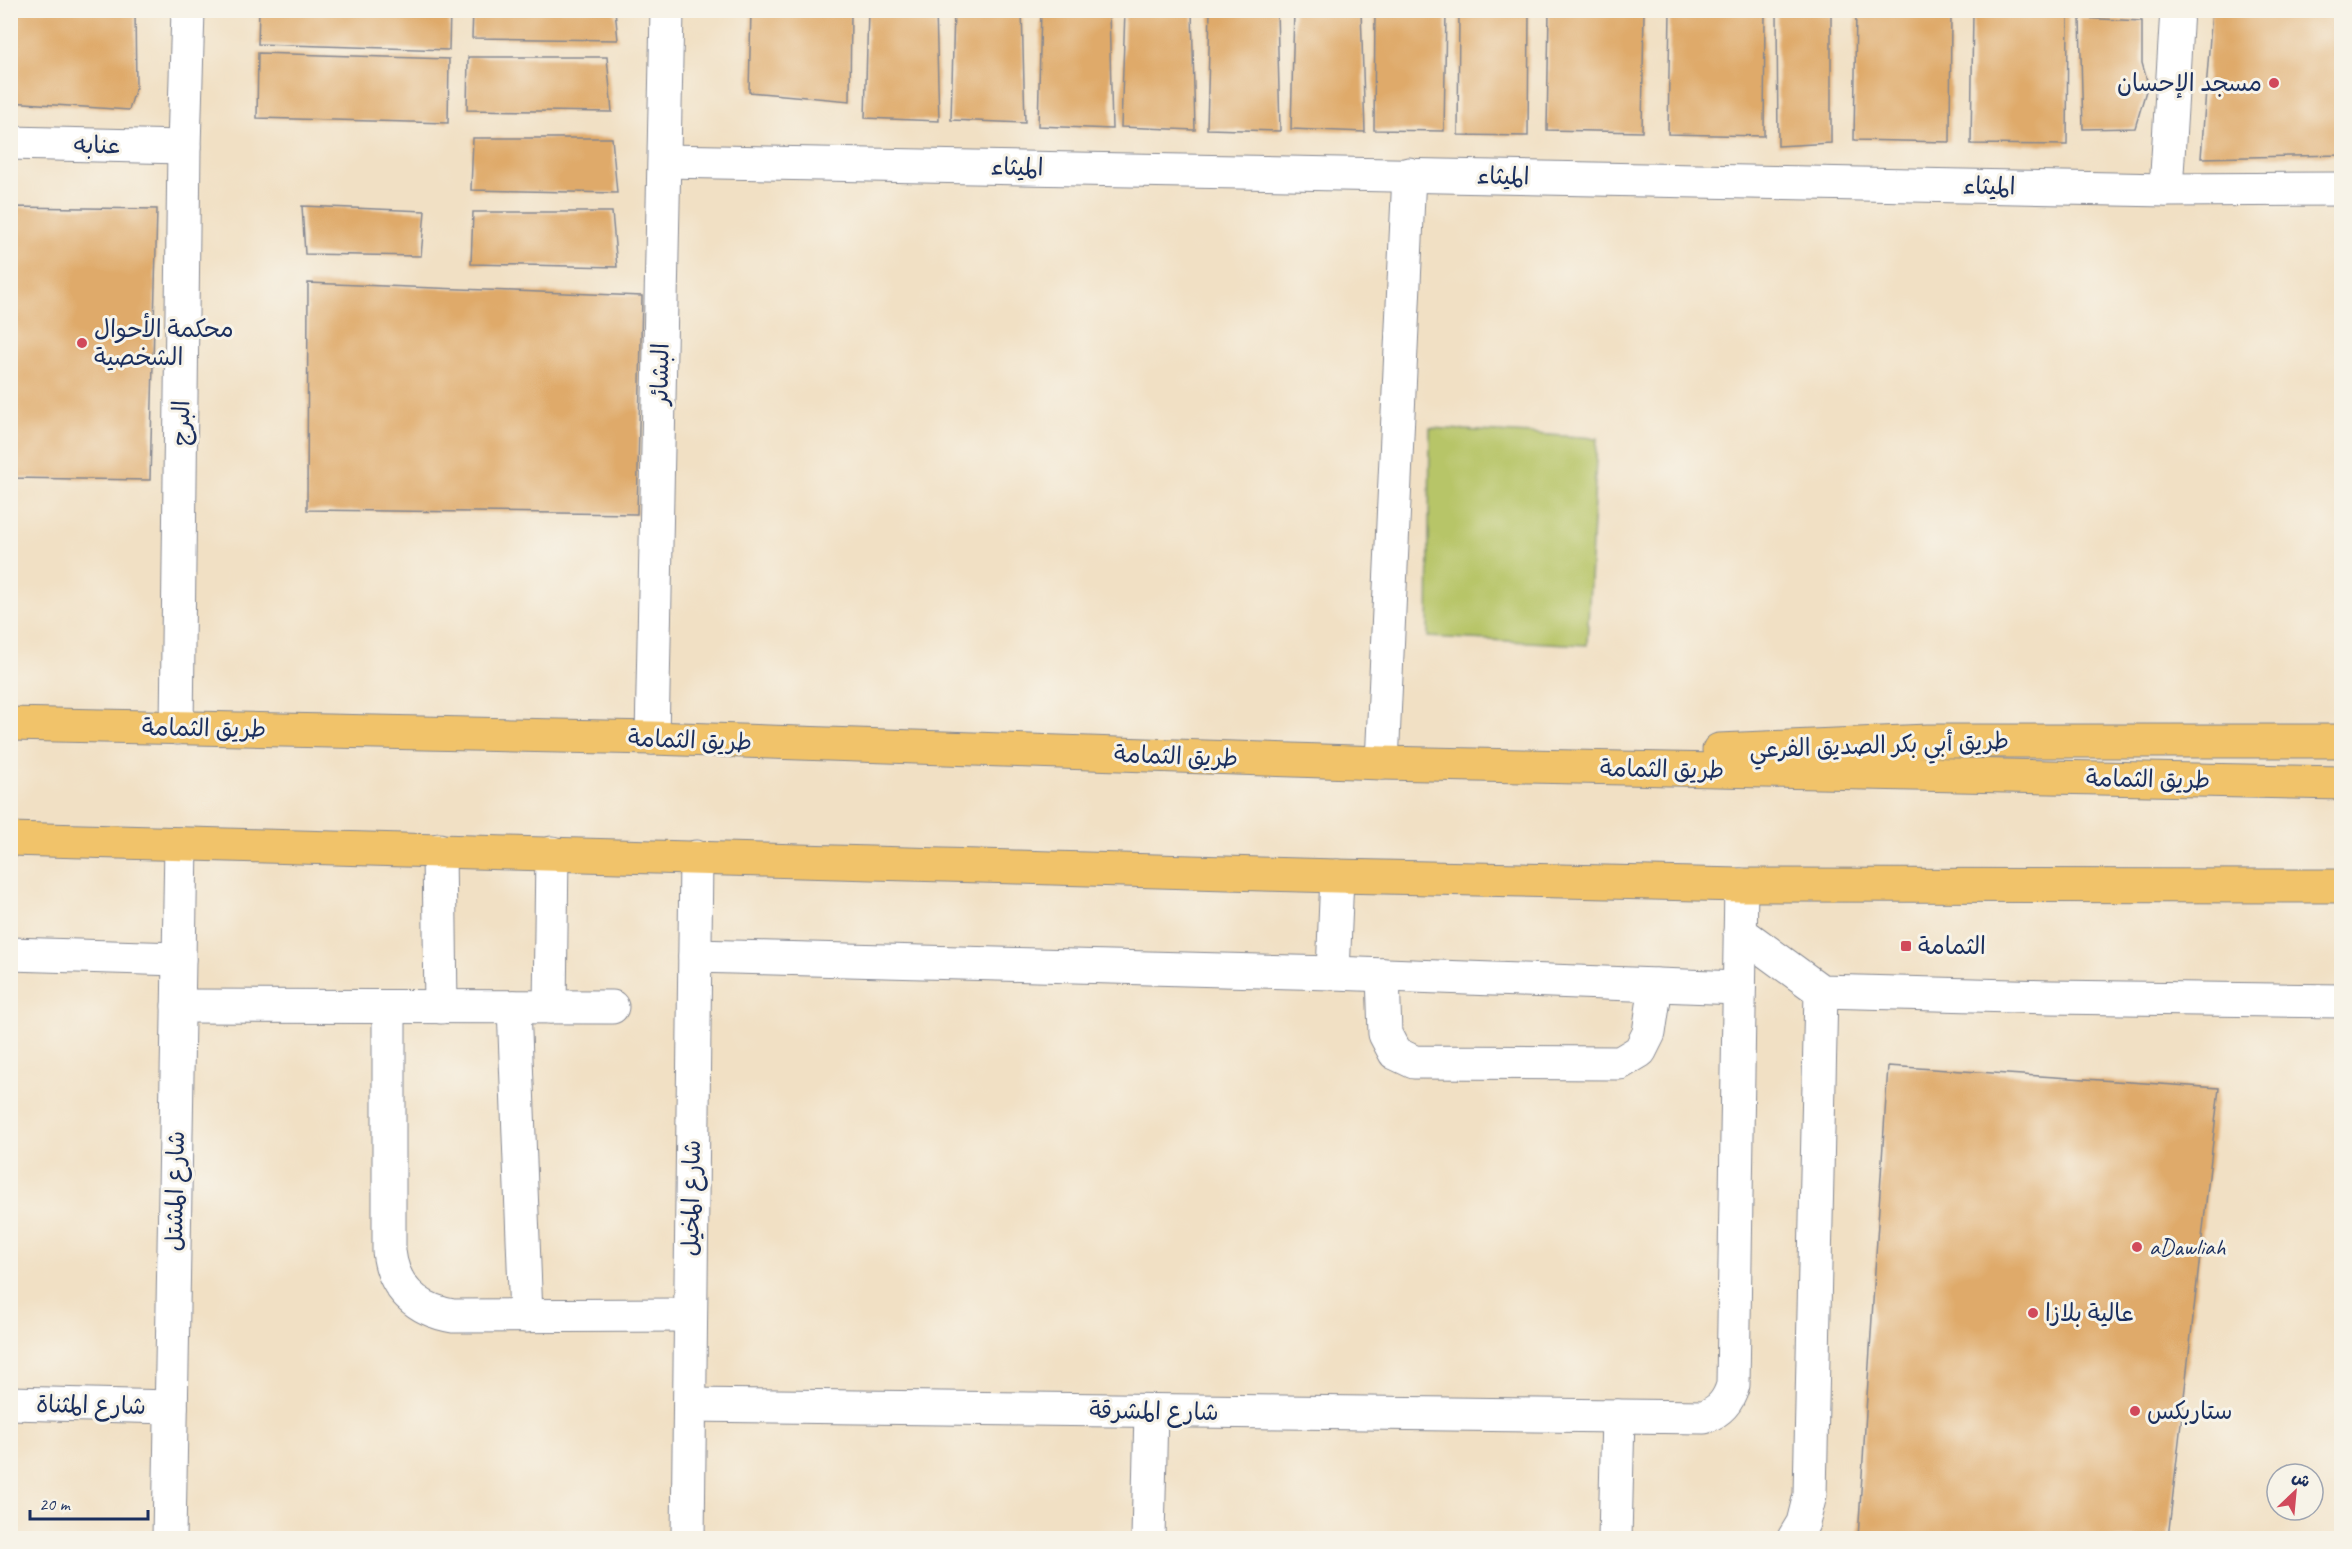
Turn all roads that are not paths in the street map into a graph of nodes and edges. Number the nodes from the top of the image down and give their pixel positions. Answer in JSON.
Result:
{"nodes":[{"id":1,"x":188,"y":10,"type":"edge"},
{"id":2,"x":667,"y":10,"type":"edge"},
{"id":3,"x":2177,"y":10,"type":"edge"},
{"id":4,"x":10,"y":143,"type":"edge"},
{"id":5,"x":184,"y":147,"type":"junction"},
{"id":6,"x":665,"y":161,"type":"junction"},
{"id":7,"x":1409,"y":174,"type":"junction"},
{"id":8,"x":2342,"y":189,"type":"edge"},
{"id":9,"x":2166,"y":190,"type":"junction"},
{"id":10,"x":10,"y":724,"type":"edge"},
{"id":11,"x":177,"y":728,"type":"junction"},
{"id":12,"x":652,"y":738,"type":"junction"},
{"id":13,"x":2342,"y":741,"type":"edge"},
{"id":14,"x":1382,"y":763,"type":"junction"},
{"id":15,"x":2342,"y":783,"type":"edge"},
{"id":16,"x":10,"y":839,"type":"edge"},
{"id":17,"x":181,"y":844,"type":"junction"},
{"id":18,"x":439,"y":850,"type":"junction"},
{"id":19,"x":552,"y":853,"type":"junction"},
{"id":20,"x":696,"y":857,"type":"junction"},
{"id":21,"x":1337,"y":876,"type":"junction"},
{"id":22,"x":1741,"y":885,"type":"junction"},
{"id":23,"x":2342,"y":886,"type":"edge"},
{"id":24,"x":2249,"y":887,"type":"junction"},
{"id":25,"x":2342,"y":908,"type":"edge"},
{"id":26,"x":1740,"y":932,"type":"junction"},
{"id":27,"x":10,"y":954,"type":"edge"},
{"id":28,"x":695,"y":956,"type":"junction"},
{"id":29,"x":179,"y":959,"type":"junction"},
{"id":30,"x":1333,"y":973,"type":"junction"},
{"id":31,"x":1383,"y":975,"type":"junction"},
{"id":32,"x":1656,"y":985,"type":"junction"},
{"id":33,"x":1738,"y":988,"type":"junction"},
{"id":34,"x":1821,"y":991,"type":"junction"},
{"id":35,"x":2342,"y":1001,"type":"edge"},
{"id":36,"x":178,"y":1006,"type":"junction"},
{"id":37,"x":389,"y":1007,"type":"junction"},
{"id":38,"x":441,"y":1007,"type":"junction"},
{"id":39,"x":514,"y":1007,"type":"junction"},
{"id":40,"x":550,"y":1007,"type":"junction"},
{"id":41,"x":612,"y":1007,"type":"dead end"},
{"id":42,"x":689,"y":1314,"type":"junction"},
{"id":43,"x":526,"y":1316,"type":"junction"},
{"id":44,"x":10,"y":1403,"type":"edge"},
{"id":45,"x":690,"y":1405,"type":"junction"},
{"id":46,"x":171,"y":1407,"type":"junction"},
{"id":47,"x":1151,"y":1411,"type":"junction"},
{"id":48,"x":1618,"y":1416,"type":"junction"},
{"id":49,"x":169,"y":1539,"type":"edge"},
{"id":50,"x":688,"y":1539,"type":"edge"},
{"id":51,"x":1148,"y":1539,"type":"edge"},
{"id":52,"x":1615,"y":1539,"type":"edge"},
{"id":53,"x":1794,"y":1539,"type":"edge"}],
"edges":[{"from":1,"to":5,"type":"street","name":"البرج"},
{"from":2,"to":6,"type":"street","name":"البشائر"},
{"from":3,"to":9,"type":"street"},
{"from":4,"to":5,"type":"street","name":"عنابه"},
{"from":5,"to":11,"type":"street","name":"البرج"},
{"from":6,"to":7,"type":"street","name":"الميثاء"},
{"from":6,"to":12,"type":"street","name":"البشائر"},
{"from":7,"to":9,"type":"street","name":"الميثاء"},
{"from":7,"to":14,"type":"street"},
{"from":8,"to":9,"type":"street","name":"الميثاء"},
{"from":10,"to":11,"type":"main road","name":"طريق الثمامة"},
{"from":11,"to":12,"type":"main road","name":"طريق الثمامة"},
{"from":12,"to":14,"type":"main road","name":"طريق الثمامة"},
{"from":13,"to":14,"type":"main road","name":"طريق أبي بكر الصديق الفرعي"},
{"from":14,"to":15,"type":"main road","name":"طريق الثمامة"},
{"from":16,"to":17,"type":"main road"},
{"from":17,"to":18,"type":"main road"},
{"from":17,"to":29,"type":"street","name":"شارع المشتل"},
{"from":18,"to":19,"type":"main road"},
{"from":18,"to":38,"type":"street"},
{"from":19,"to":20,"type":"main road"},
{"from":19,"to":40,"type":"street"},
{"from":20,"to":21,"type":"main road"},
{"from":20,"to":28,"type":"street","name":"شارع المخيل"},
{"from":21,"to":22,"type":"main road"},
{"from":21,"to":30,"type":"street"},
{"from":22,"to":24,"type":"main road"},
{"from":22,"to":26,"type":"street"},
{"from":23,"to":24,"type":"main road"},
{"from":24,"to":25,"type":"main road"},
{"from":26,"to":33,"type":"street"},
{"from":26,"to":34,"type":"street"},
{"from":27,"to":29,"type":"street"},
{"from":28,"to":30,"type":"street"},
{"from":28,"to":42,"type":"street","name":"شارع المخيل"},
{"from":29,"to":36,"type":"street","name":"شارع المشتل"},
{"from":30,"to":31,"type":"street"},
{"from":31,"to":32,"type":"street"},
{"from":31,"to":32,"type":"street"},
{"from":32,"to":33,"type":"street"},
{"from":33,"to":48,"type":"street","name":"شارع المشرقة"},
{"from":34,"to":35,"type":"street"},
{"from":34,"to":53,"type":"street"},
{"from":36,"to":37,"type":"street"},
{"from":36,"to":46,"type":"street","name":"شارع المشتل"},
{"from":37,"to":38,"type":"street"},
{"from":37,"to":43,"type":"street"},
{"from":38,"to":39,"type":"street"},
{"from":39,"to":40,"type":"street"},
{"from":39,"to":43,"type":"street"},
{"from":40,"to":41,"type":"street"},
{"from":42,"to":43,"type":"street"},
{"from":42,"to":45,"type":"street","name":"شارع المخيل"},
{"from":44,"to":46,"type":"street","name":"شارع المثناة"},
{"from":45,"to":47,"type":"street","name":"شارع المشرقة"},
{"from":45,"to":50,"type":"street","name":"شارع المخيل"},
{"from":46,"to":49,"type":"street","name":"شارع المشتل"},
{"from":47,"to":48,"type":"street","name":"شارع المشرقة"},
{"from":47,"to":51,"type":"street"},
{"from":48,"to":52,"type":"street"}]}
